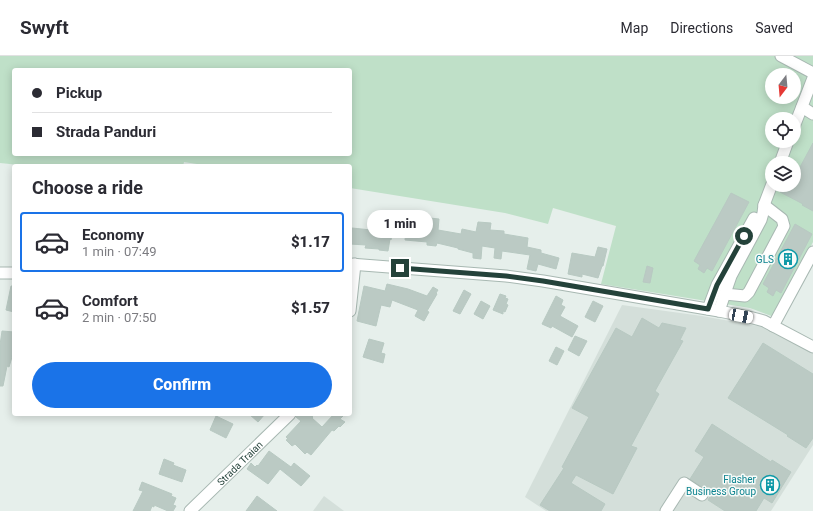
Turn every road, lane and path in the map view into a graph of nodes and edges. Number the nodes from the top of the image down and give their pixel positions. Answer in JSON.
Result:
{"nodes":[{"id":1,"x":781,"y":56,"type":"edge"},
{"id":2,"x":813,"y":73,"type":"edge"},
{"id":3,"x":813,"y":78,"type":"edge"},
{"id":4,"x":802,"y":107,"type":"junction"},
{"id":5,"x":800,"y":112,"type":"edge"},
{"id":6,"x":813,"y":114,"type":"edge"},
{"id":7,"x":769,"y":192,"type":"edge"},
{"id":8,"x":764,"y":205,"type":"junction"},
{"id":9,"x":813,"y":252,"type":"edge"},
{"id":10,"x":353,"y":264,"type":"edge"},
{"id":11,"x":12,"y":273,"type":"edge"},
{"id":12,"x":0,"y":274,"type":"edge"},
{"id":13,"x":352,"y":280,"type":"edge"},
{"id":14,"x":725,"y":294,"type":"junction"},
{"id":15,"x":714,"y":310,"type":"junction"},
{"id":16,"x":773,"y":326,"type":"junction"},
{"id":17,"x":813,"y":347,"type":"edge"},
{"id":18,"x":288,"y":416,"type":"edge"},
{"id":19,"x":702,"y":494,"type":"dead end"},
{"id":20,"x":190,"y":511,"type":"edge"},
{"id":21,"x":666,"y":511,"type":"edge"}],
"edges":[{"from":1,"to":2,"type":"street"},
{"from":3,"to":4,"type":"street"},
{"from":4,"to":5,"type":"street"},
{"from":4,"to":6,"type":"street"},
{"from":7,"to":8,"type":"street"},
{"from":8,"to":14,"type":"street"},
{"from":8,"to":14,"type":"street"},
{"from":8,"to":15,"type":"street"},
{"from":9,"to":16,"type":"street"},
{"from":10,"to":13,"type":"street"},
{"from":10,"to":15,"type":"street"},
{"from":11,"to":12,"type":"street"},
{"from":14,"to":15,"type":"street"},
{"from":15,"to":16,"type":"street"},
{"from":16,"to":17,"type":"street"},
{"from":18,"to":20,"type":"street","name":"Strada Traian"},
{"from":19,"to":21,"type":"street"}]}
